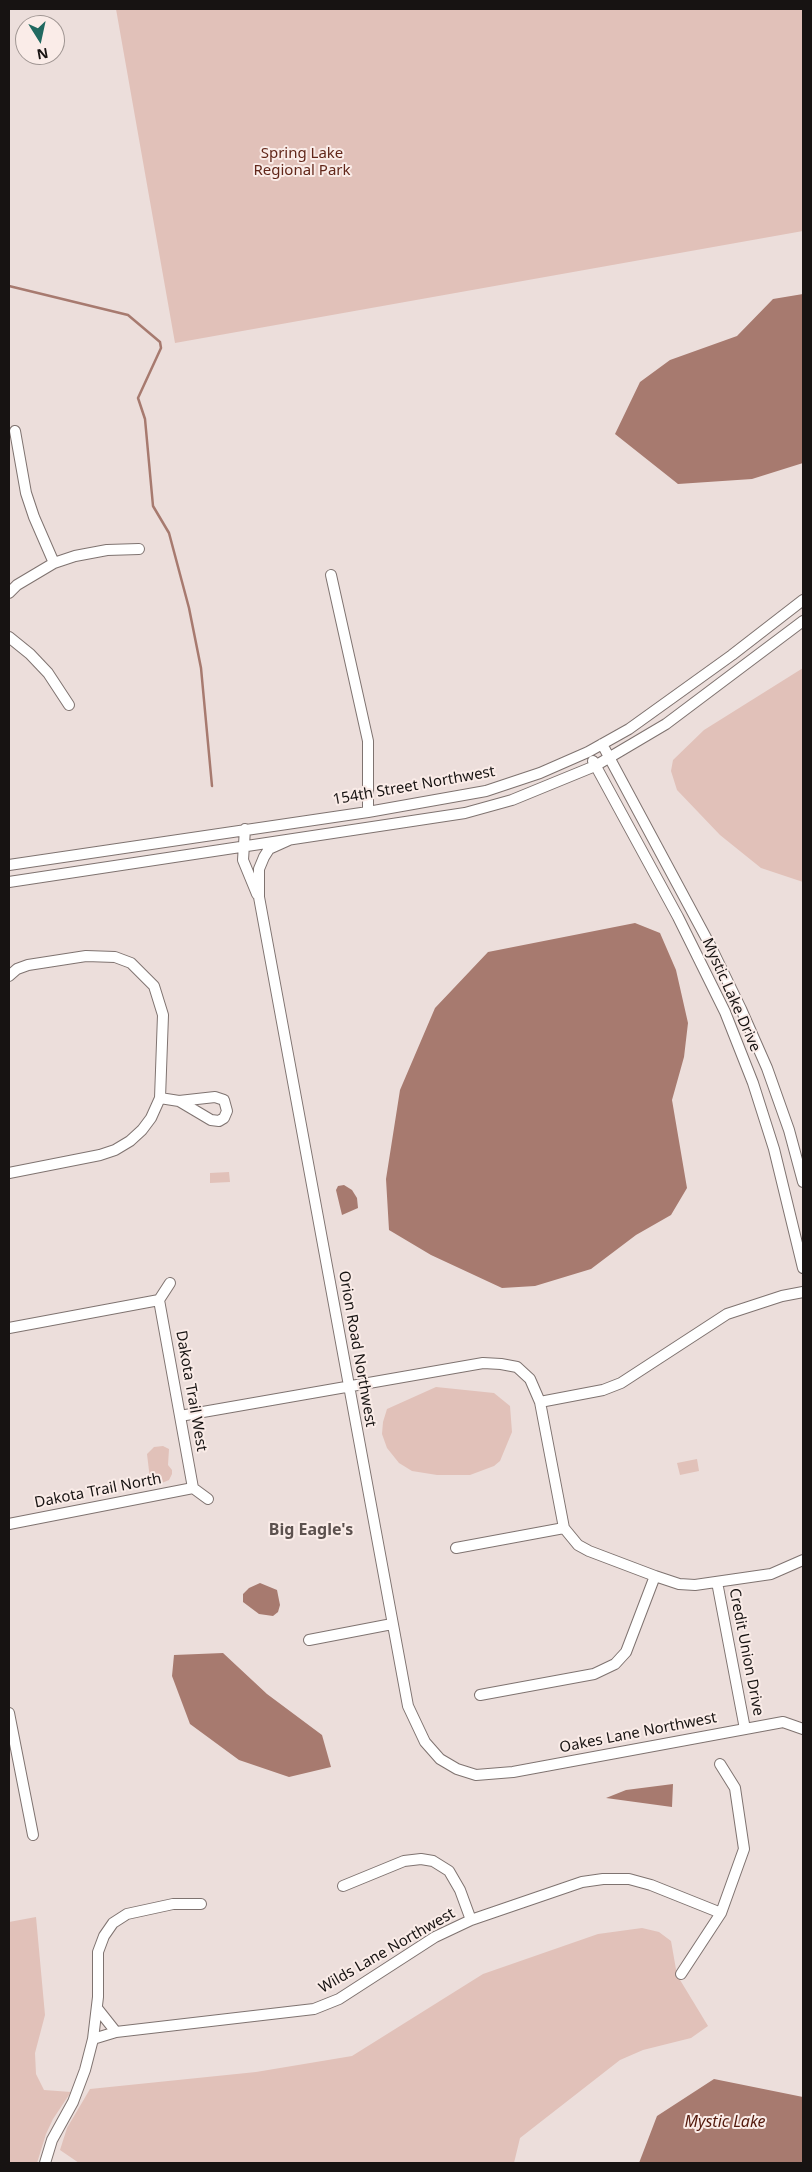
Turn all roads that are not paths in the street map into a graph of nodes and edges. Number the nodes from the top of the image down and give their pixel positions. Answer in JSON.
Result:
{"nodes":[{"id":1,"x":15,"y":431,"type":"dead end"},
{"id":2,"x":138,"y":548,"type":"dead end"},
{"id":3,"x":54,"y":563,"type":"junction"},
{"id":4,"x":331,"y":575,"type":"dead end"},
{"id":5,"x":9,"y":593,"type":"edge"},
{"id":6,"x":803,"y":600,"type":"edge"},
{"id":7,"x":803,"y":621,"type":"edge"},
{"id":8,"x":9,"y":638,"type":"edge"},
{"id":9,"x":69,"y":705,"type":"dead end"},
{"id":10,"x":602,"y":744,"type":"junction"},
{"id":11,"x":588,"y":752,"type":"junction"},
{"id":12,"x":609,"y":758,"type":"junction"},
{"id":13,"x":595,"y":766,"type":"junction"},
{"id":14,"x":368,"y":812,"type":"junction"},
{"id":15,"x":245,"y":829,"type":"junction"},
{"id":16,"x":288,"y":840,"type":"junction"},
{"id":17,"x":244,"y":847,"type":"junction"},
{"id":18,"x":9,"y":865,"type":"edge"},
{"id":19,"x":9,"y":882,"type":"edge"},
{"id":20,"x":259,"y":897,"type":"junction"},
{"id":21,"x":9,"y":976,"type":"edge"},
{"id":22,"x":160,"y":1098,"type":"junction"},
{"id":23,"x":179,"y":1101,"type":"dead end"},
{"id":24,"x":9,"y":1173,"type":"edge"},
{"id":25,"x":803,"y":1182,"type":"edge"},
{"id":26,"x":803,"y":1268,"type":"edge"},
{"id":27,"x":170,"y":1284,"type":"dead end"},
{"id":28,"x":803,"y":1292,"type":"edge"},
{"id":29,"x":159,"y":1300,"type":"junction"},
{"id":30,"x":9,"y":1328,"type":"edge"},
{"id":31,"x":349,"y":1387,"type":"junction"},
{"id":32,"x":540,"y":1402,"type":"junction"},
{"id":33,"x":180,"y":1416,"type":"junction"},
{"id":34,"x":193,"y":1488,"type":"junction"},
{"id":35,"x":208,"y":1499,"type":"dead end"},
{"id":36,"x":9,"y":1524,"type":"edge"},
{"id":37,"x":564,"y":1528,"type":"junction"},
{"id":38,"x":456,"y":1548,"type":"dead end"},
{"id":39,"x":803,"y":1560,"type":"edge"},
{"id":40,"x":656,"y":1576,"type":"junction"},
{"id":41,"x":717,"y":1582,"type":"junction"},
{"id":42,"x":392,"y":1624,"type":"junction"},
{"id":43,"x":309,"y":1640,"type":"dead end"},
{"id":44,"x":480,"y":1696,"type":"dead end"},
{"id":45,"x":9,"y":1713,"type":"edge"},
{"id":46,"x":745,"y":1728,"type":"junction"},
{"id":47,"x":803,"y":1729,"type":"edge"},
{"id":48,"x":720,"y":1764,"type":"dead end"},
{"id":49,"x":476,"y":1775,"type":"joint"},
{"id":50,"x":33,"y":1835,"type":"dead end"},
{"id":51,"x":343,"y":1886,"type":"dead end"},
{"id":52,"x":201,"y":1904,"type":"dead end"},
{"id":53,"x":721,"y":1913,"type":"junction"},
{"id":54,"x":471,"y":1920,"type":"junction"},
{"id":55,"x":681,"y":1974,"type":"dead end"},
{"id":56,"x":97,"y":2008,"type":"junction"},
{"id":57,"x":116,"y":2032,"type":"junction"},
{"id":58,"x":93,"y":2039,"type":"junction"},
{"id":59,"x":45,"y":2163,"type":"edge"}],
"edges":[{"from":1,"to":3,"type":"street"},
{"from":2,"to":3,"type":"street"},
{"from":3,"to":5,"type":"street"},
{"from":4,"to":14,"type":"street"},
{"from":6,"to":10,"type":"street","name":"154th Street Northwest"},
{"from":7,"to":12,"type":"street"},
{"from":8,"to":9,"type":"street"},
{"from":10,"to":11,"type":"street","name":"154th Street Northwest"},
{"from":10,"to":12,"type":"street","name":"Mystic Lake Drive"},
{"from":11,"to":13,"type":"street","name":"Mystic Lake Drive"},
{"from":11,"to":14,"type":"street","name":"154th Street Northwest"},
{"from":12,"to":13,"type":"street"},
{"from":12,"to":25,"type":"street","name":"Mystic Lake Drive"},
{"from":13,"to":16,"type":"street"},
{"from":13,"to":26,"type":"street","name":"Mystic Lake Drive"},
{"from":14,"to":15,"type":"street","name":"154th Street Northwest"},
{"from":15,"to":17,"type":"street","name":"Orion Road Northwest"},
{"from":15,"to":18,"type":"street","name":"154th Street Northwest"},
{"from":16,"to":17,"type":"street"},
{"from":16,"to":20,"type":"street","name":"Orion Road Northwest"},
{"from":17,"to":19,"type":"street"},
{"from":17,"to":20,"type":"street","name":"Orion Road Northwest"},
{"from":20,"to":31,"type":"street","name":"Orion Road Northwest"},
{"from":21,"to":22,"type":"street"},
{"from":22,"to":23,"type":"street"},
{"from":22,"to":24,"type":"street"},
{"from":27,"to":29,"type":"street"},
{"from":28,"to":32,"type":"street"},
{"from":29,"to":30,"type":"street"},
{"from":29,"to":33,"type":"street","name":"Dakota Trail West"},
{"from":31,"to":32,"type":"street"},
{"from":31,"to":33,"type":"street"},
{"from":31,"to":42,"type":"street","name":"Orion Road Northwest"},
{"from":32,"to":37,"type":"street"},
{"from":33,"to":34,"type":"street","name":"Dakota Trail West"},
{"from":34,"to":35,"type":"street"},
{"from":34,"to":36,"type":"street","name":"Dakota Trail North"},
{"from":37,"to":38,"type":"street"},
{"from":37,"to":40,"type":"street"},
{"from":39,"to":41,"type":"street"},
{"from":40,"to":41,"type":"street"},
{"from":40,"to":44,"type":"street"},
{"from":41,"to":46,"type":"street","name":"Credit Union Drive"},
{"from":42,"to":43,"type":"street"},
{"from":42,"to":49,"type":"street","name":"Orion Road Northwest"},
{"from":45,"to":50,"type":"street"},
{"from":46,"to":47,"type":"street","name":"Oakes Lane Northwest"},
{"from":46,"to":49,"type":"street","name":"Oakes Lane Northwest"},
{"from":48,"to":53,"type":"street"},
{"from":51,"to":54,"type":"street"},
{"from":52,"to":56,"type":"street"},
{"from":53,"to":54,"type":"street","name":"Wilds Lane Northwest"},
{"from":53,"to":55,"type":"street"},
{"from":54,"to":57,"type":"street","name":"Wilds Lane Northwest"},
{"from":56,"to":57,"type":"street"},
{"from":56,"to":58,"type":"street"},
{"from":57,"to":58,"type":"street","name":"Wilds Lane Northwest"},
{"from":58,"to":59,"type":"street"}]}
